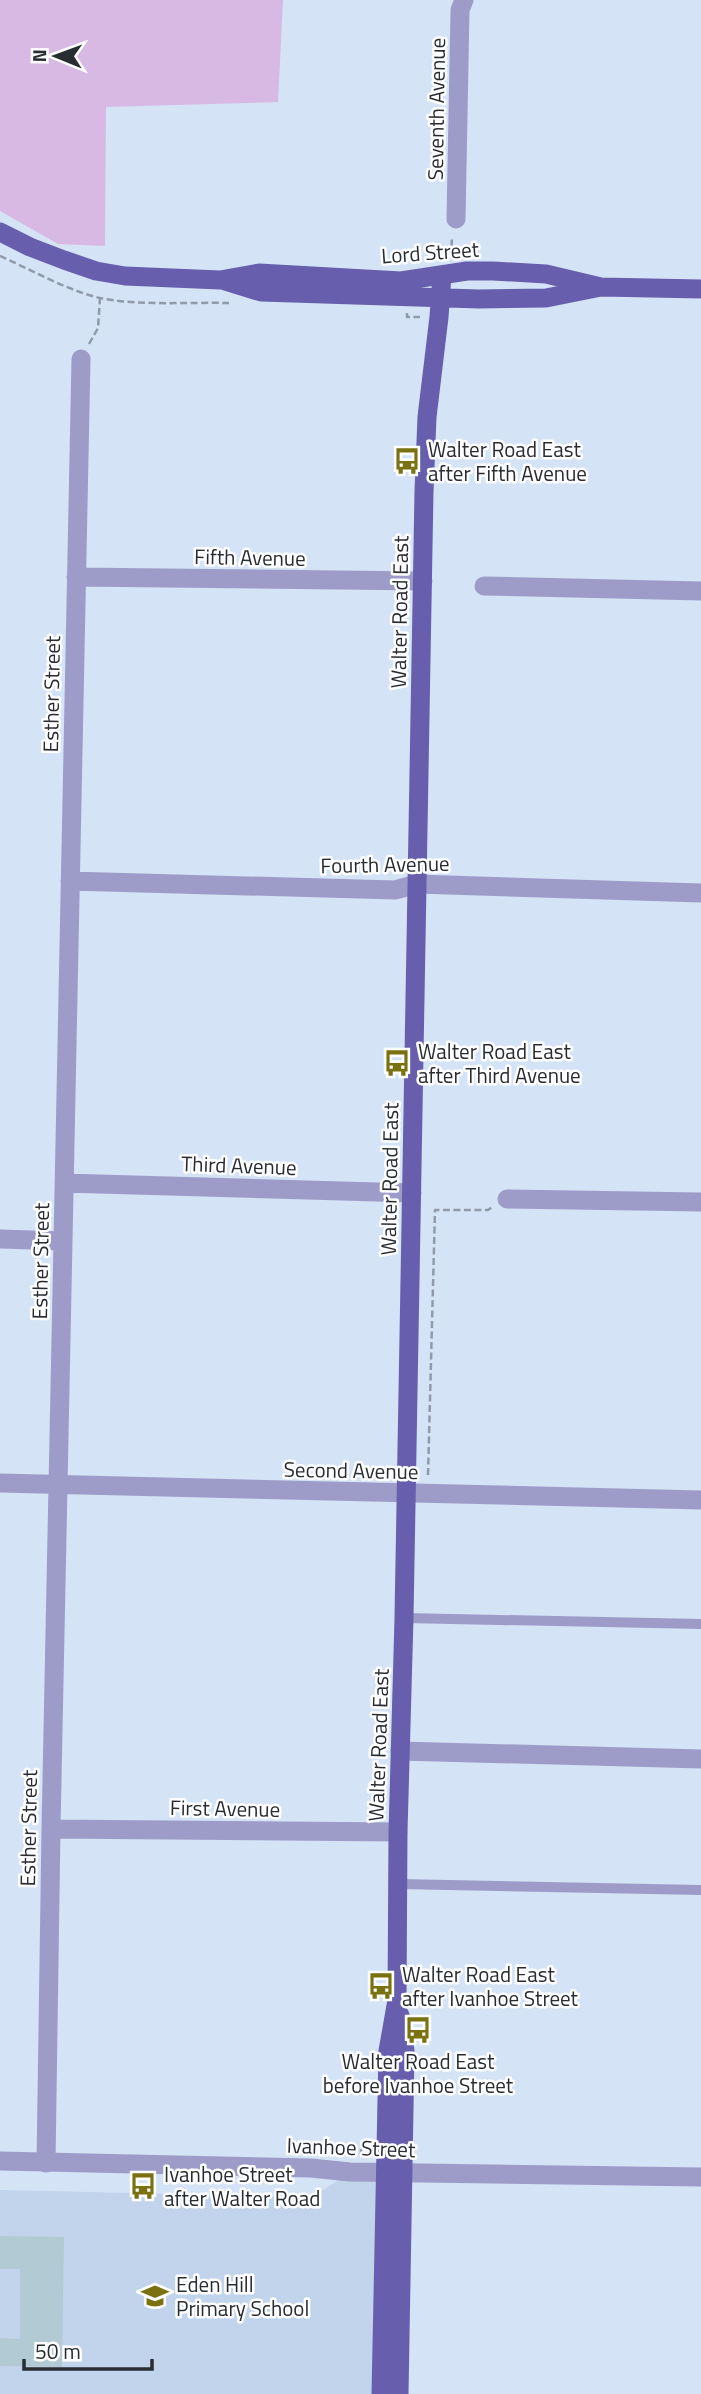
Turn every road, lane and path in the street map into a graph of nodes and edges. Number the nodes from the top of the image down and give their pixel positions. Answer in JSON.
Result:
{"nodes":[{"id":1,"x":464,"y":0,"type":"edge"},
{"id":2,"x":456,"y":219,"type":"joint"},
{"id":3,"x":0,"y":232,"type":"edge"},
{"id":4,"x":446,"y":268,"type":"junction"},
{"id":5,"x":220,"y":280,"type":"junction"},
{"id":6,"x":601,"y":287,"type":"junction"},
{"id":7,"x":701,"y":289,"type":"edge"},
{"id":8,"x":441,"y":297,"type":"junction"},
{"id":9,"x":100,"y":298,"type":"dead end"},
{"id":10,"x":81,"y":359,"type":"joint"},
{"id":11,"x":76,"y":577,"type":"junction"},
{"id":12,"x":423,"y":582,"type":"junction"},
{"id":13,"x":484,"y":586,"type":"dead end"},
{"id":14,"x":701,"y":591,"type":"edge"},
{"id":15,"x":70,"y":881,"type":"junction"},
{"id":16,"x":417,"y":884,"type":"junction"},
{"id":17,"x":701,"y":893,"type":"edge"},
{"id":18,"x":64,"y":1183,"type":"junction"},
{"id":19,"x":412,"y":1193,"type":"junction"},
{"id":20,"x":507,"y":1199,"type":"joint"},
{"id":21,"x":701,"y":1202,"type":"edge"},
{"id":22,"x":0,"y":1239,"type":"edge"},
{"id":23,"x":63,"y":1241,"type":"junction"},
{"id":24,"x":0,"y":1483,"type":"edge"},
{"id":25,"x":58,"y":1485,"type":"junction"},
{"id":26,"x":407,"y":1494,"type":"junction"},
{"id":27,"x":428,"y":1494,"type":"junction"},
{"id":28,"x":701,"y":1500,"type":"edge"},
{"id":29,"x":404,"y":1618,"type":"junction"},
{"id":30,"x":701,"y":1624,"type":"edge"},
{"id":31,"x":400,"y":1751,"type":"junction"},
{"id":32,"x":701,"y":1759,"type":"edge"},
{"id":33,"x":51,"y":1829,"type":"junction"},
{"id":34,"x":398,"y":1832,"type":"junction"},
{"id":35,"x":399,"y":1884,"type":"junction"},
{"id":36,"x":701,"y":1890,"type":"edge"},
{"id":37,"x":0,"y":2161,"type":"edge"},
{"id":38,"x":47,"y":2164,"type":"junction"},
{"id":39,"x":395,"y":2172,"type":"junction"},
{"id":40,"x":701,"y":2177,"type":"edge"},
{"id":41,"x":381,"y":2394,"type":"edge"},
{"id":42,"x":399,"y":2394,"type":"edge"}],
"edges":[{"from":1,"to":2,"type":"street","name":"Seventh Avenue"},
{"from":2,"to":4,"type":"path"},
{"from":3,"to":5,"type":"main road","name":"Lord Street"},
{"from":4,"to":5,"type":"main road","name":"Lord Street"},
{"from":4,"to":6,"type":"main road","name":"Lord Street"},
{"from":4,"to":8,"type":"main road","name":"Walter Road East"},
{"from":5,"to":8,"type":"main road","name":"Lord Street"},
{"from":6,"to":7,"type":"main road","name":"Lord Street"},
{"from":6,"to":8,"type":"main road","name":"Lord Street"},
{"from":8,"to":12,"type":"main road","name":"Walter Road East"},
{"from":9,"to":10,"type":"path"},
{"from":10,"to":11,"type":"street","name":"Esther Street"},
{"from":11,"to":12,"type":"street","name":"Fifth Avenue"},
{"from":11,"to":15,"type":"street","name":"Esther Street"},
{"from":12,"to":16,"type":"main road","name":"Walter Road East"},
{"from":13,"to":14,"type":"street"},
{"from":15,"to":16,"type":"street","name":"Fourth Avenue"},
{"from":15,"to":18,"type":"street","name":"Esther Street"},
{"from":16,"to":17,"type":"street","name":"Fourth Avenue"},
{"from":16,"to":19,"type":"main road","name":"Walter Road East"},
{"from":18,"to":19,"type":"street","name":"Third Avenue"},
{"from":18,"to":23,"type":"street","name":"Esther Street"},
{"from":19,"to":26,"type":"main road","name":"Walter Road East"},
{"from":20,"to":21,"type":"street"},
{"from":20,"to":27,"type":"path"},
{"from":22,"to":23,"type":"street"},
{"from":23,"to":25,"type":"street","name":"Esther Street"},
{"from":24,"to":25,"type":"street","name":"Second Avenue"},
{"from":25,"to":26,"type":"street","name":"Second Avenue"},
{"from":25,"to":33,"type":"street","name":"Esther Street"},
{"from":26,"to":27,"type":"street","name":"Second Avenue"},
{"from":26,"to":29,"type":"main road","name":"Walter Road East"},
{"from":27,"to":28,"type":"street","name":"Second Avenue"},
{"from":29,"to":30,"type":"lane"},
{"from":29,"to":31,"type":"main road","name":"Walter Road East"},
{"from":31,"to":32,"type":"street"},
{"from":31,"to":34,"type":"main road","name":"Walter Road East"},
{"from":33,"to":34,"type":"street","name":"First Avenue"},
{"from":33,"to":38,"type":"street","name":"Esther Street"},
{"from":34,"to":35,"type":"main road","name":"Walter Road East"},
{"from":35,"to":36,"type":"lane"},
{"from":35,"to":39,"type":"main road","name":"Walter Road East"},
{"from":37,"to":38,"type":"street","name":"Ivanhoe Street"},
{"from":38,"to":39,"type":"street","name":"Ivanhoe Street"},
{"from":39,"to":40,"type":"street","name":"Ivanhoe Street"},
{"from":39,"to":41,"type":"main road","name":"Walter Road East"},
{"from":39,"to":42,"type":"main road","name":"Walter Road East"}]}
